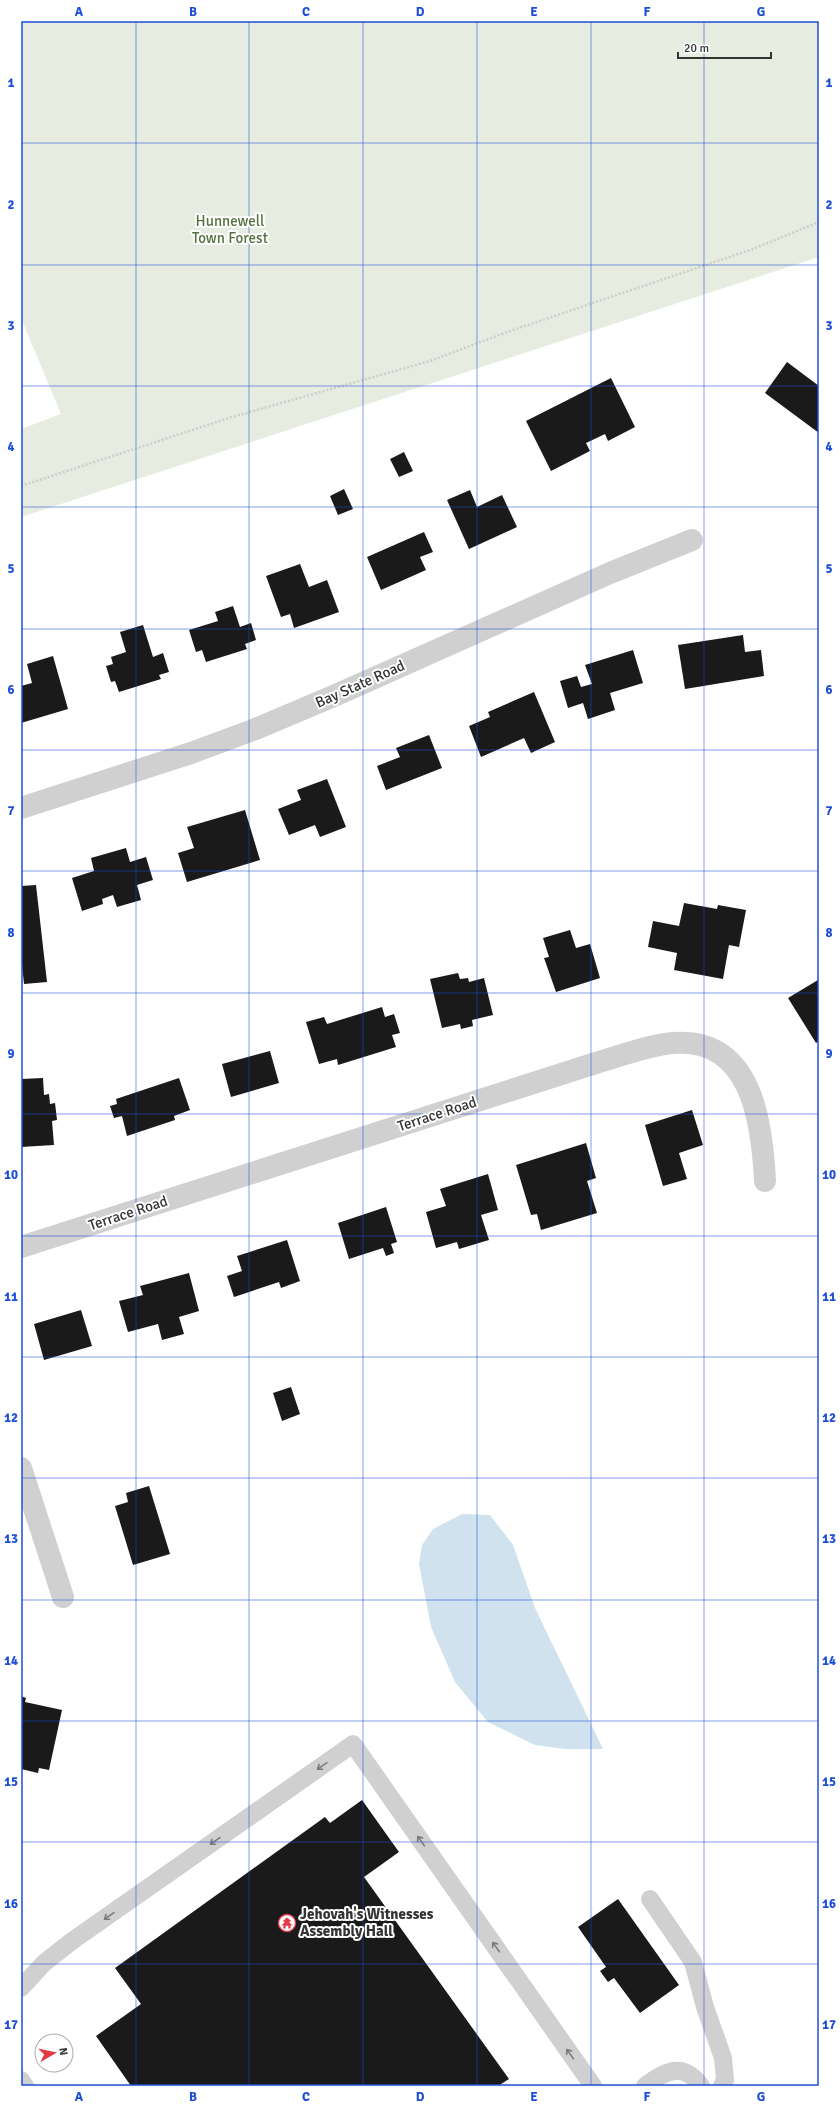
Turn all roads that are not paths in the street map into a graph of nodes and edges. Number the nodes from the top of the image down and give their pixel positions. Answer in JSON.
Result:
{"nodes":[{"id":1,"x":692,"y":540,"type":"dead end"},
{"id":2,"x":21,"y":808,"type":"edge"},
{"id":3,"x":765,"y":1181,"type":"dead end"},
{"id":4,"x":21,"y":1247,"type":"edge"},
{"id":5,"x":21,"y":1468,"type":"edge"},
{"id":6,"x":63,"y":1597,"type":"dead end"},
{"id":7,"x":650,"y":1899,"type":"dead end"},
{"id":8,"x":21,"y":1988,"type":"edge"},
{"id":9,"x":21,"y":2080,"type":"edge"},
{"id":10,"x":25,"y":2086,"type":"edge"},
{"id":11,"x":593,"y":2086,"type":"edge"},
{"id":12,"x":644,"y":2086,"type":"edge"},
{"id":13,"x":701,"y":2086,"type":"edge"},
{"id":14,"x":722,"y":2086,"type":"edge"}],
"edges":[{"from":1,"to":2,"type":"street","name":"Bay State Road"},
{"from":3,"to":4,"type":"street","name":"Terrace Road"},
{"from":5,"to":6,"type":"street"},
{"from":7,"to":14,"type":"lane"},
{"from":11,"to":8,"type":"lane","one_way":true},
{"from":9,"to":10,"type":"lane"},
{"from":12,"to":13,"type":"lane"}]}
